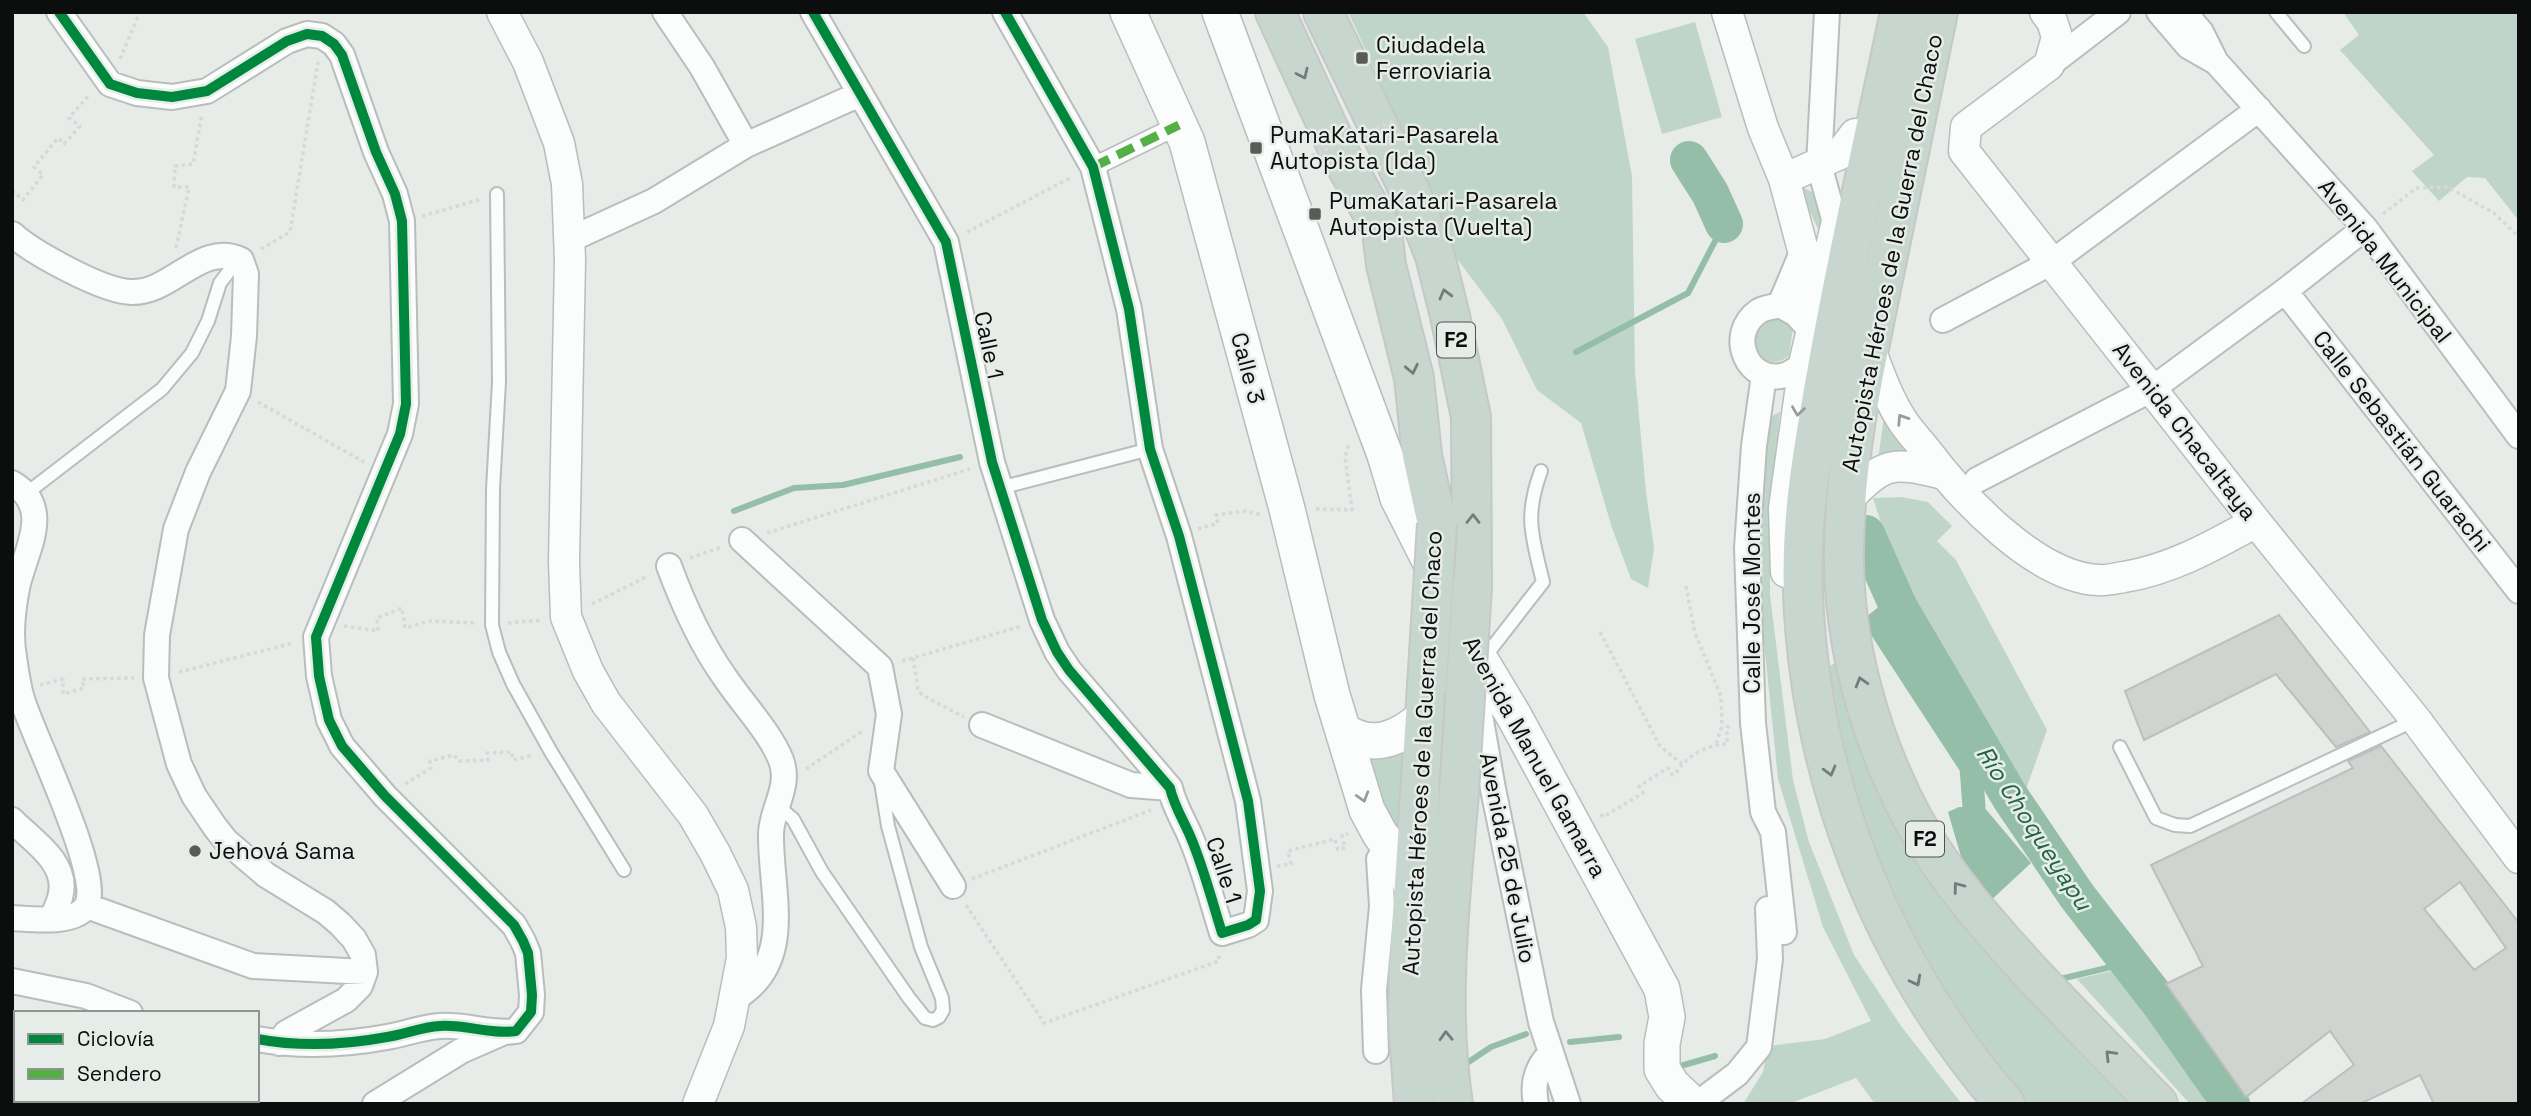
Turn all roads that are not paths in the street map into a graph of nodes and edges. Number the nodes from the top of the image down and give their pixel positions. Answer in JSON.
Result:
{"nodes":[{"id":1,"x":60,"y":12,"type":"edge"},
{"id":2,"x":502,"y":12,"type":"edge"},
{"id":3,"x":665,"y":12,"type":"edge"},
{"id":4,"x":813,"y":12,"type":"edge"},
{"id":5,"x":1004,"y":12,"type":"edge"},
{"id":6,"x":1128,"y":12,"type":"edge"},
{"id":7,"x":1220,"y":12,"type":"edge"},
{"id":8,"x":1275,"y":12,"type":"edge"},
{"id":9,"x":1323,"y":12,"type":"edge"},
{"id":10,"x":1727,"y":12,"type":"edge"},
{"id":11,"x":1828,"y":12,"type":"edge"},
{"id":12,"x":1893,"y":12,"type":"edge"},
{"id":13,"x":1900,"y":12,"type":"edge"},
{"id":14,"x":1938,"y":12,"type":"edge"},
{"id":15,"x":2045,"y":12,"type":"edge"},
{"id":16,"x":2118,"y":12,"type":"edge"},
{"id":17,"x":2159,"y":12,"type":"edge"},
{"id":18,"x":2184,"y":12,"type":"edge"},
{"id":19,"x":2276,"y":12,"type":"edge"},
{"id":20,"x":2304,"y":46,"type":"dead end"},
{"id":21,"x":2216,"y":62,"type":"junction"},
{"id":22,"x":2049,"y":65,"type":"junction"},
{"id":23,"x":860,"y":94,"type":"junction"},
{"id":24,"x":2259,"y":109,"type":"junction"},
{"id":25,"x":1179,"y":125,"type":"junction"},
{"id":26,"x":1855,"y":134,"type":"junction"},
{"id":27,"x":746,"y":145,"type":"junction"},
{"id":28,"x":1819,"y":165,"type":"junction"},
{"id":29,"x":1093,"y":167,"type":"junction"},
{"id":30,"x":1784,"y":179,"type":"junction"},
{"id":31,"x":497,"y":194,"type":"road end"},
{"id":32,"x":1836,"y":226,"type":"junction"},
{"id":33,"x":2365,"y":228,"type":"junction"},
{"id":34,"x":12,"y":233,"type":"edge"},
{"id":35,"x":569,"y":240,"type":"junction"},
{"id":36,"x":1803,"y":250,"type":"junction"},
{"id":37,"x":241,"y":260,"type":"junction"},
{"id":38,"x":2052,"y":262,"type":"junction"},
{"id":39,"x":2285,"y":291,"type":"junction"},
{"id":40,"x":1780,"y":305,"type":"junction"},
{"id":41,"x":1943,"y":320,"type":"dead end"},
{"id":42,"x":1812,"y":332,"type":"junction"},
{"id":43,"x":1870,"y":347,"type":"junction"},
{"id":44,"x":1804,"y":364,"type":"junction"},
{"id":45,"x":1763,"y":375,"type":"junction"},
{"id":46,"x":2152,"y":389,"type":"junction"},
{"id":47,"x":2519,"y":436,"type":"edge"},
{"id":48,"x":1150,"y":449,"type":"junction"},
{"id":49,"x":1541,"y":471,"type":"dead end"},
{"id":50,"x":1943,"y":474,"type":"junction"},
{"id":51,"x":1977,"y":480,"type":"dead end"},
{"id":52,"x":19,"y":488,"type":"edge"},
{"id":53,"x":1000,"y":488,"type":"junction"},
{"id":54,"x":1847,"y":500,"type":"junction"},
{"id":55,"x":2256,"y":522,"type":"junction"},
{"id":56,"x":742,"y":540,"type":"road end"},
{"id":57,"x":669,"y":566,"type":"road end"},
{"id":58,"x":2519,"y":591,"type":"edge"},
{"id":59,"x":1481,"y":662,"type":"junction"},
{"id":60,"x":1426,"y":701,"type":"junction"},
{"id":61,"x":1815,"y":704,"type":"junction"},
{"id":62,"x":2416,"y":720,"type":"junction"},
{"id":63,"x":982,"y":725,"type":"road end"},
{"id":64,"x":1344,"y":732,"type":"junction"},
{"id":65,"x":2120,"y":747,"type":"dead end"},
{"id":66,"x":881,"y":771,"type":"junction"},
{"id":67,"x":1171,"y":795,"type":"junction"},
{"id":68,"x":779,"y":807,"type":"junction"},
{"id":69,"x":1763,"y":812,"type":"junction"},
{"id":70,"x":12,"y":820,"type":"edge"},
{"id":71,"x":1384,"y":839,"type":"junction"},
{"id":72,"x":2519,"y":858,"type":"edge"},
{"id":73,"x":624,"y":870,"type":"dead end"},
{"id":74,"x":953,"y":886,"type":"road end"},
{"id":75,"x":1414,"y":890,"type":"junction"},
{"id":76,"x":87,"y":906,"type":"junction"},
{"id":77,"x":12,"y":918,"type":"edge"},
{"id":78,"x":51,"y":919,"type":"junction"},
{"id":79,"x":1784,"y":932,"type":"dead end"},
{"id":80,"x":365,"y":972,"type":"junction"},
{"id":81,"x":12,"y":981,"type":"edge"},
{"id":82,"x":734,"y":999,"type":"junction"},
{"id":83,"x":125,"y":1011,"type":"edge"},
{"id":84,"x":502,"y":1033,"type":"junction"},
{"id":85,"x":268,"y":1041,"type":"edge"},
{"id":86,"x":1376,"y":1051,"type":"dead end"},
{"id":87,"x":1550,"y":1054,"type":"junction"},
{"id":88,"x":375,"y":1104,"type":"edge"},
{"id":89,"x":698,"y":1104,"type":"edge"},
{"id":90,"x":1414,"y":1104,"type":"edge"},
{"id":91,"x":1453,"y":1104,"type":"edge"},
{"id":92,"x":1536,"y":1104,"type":"edge"},
{"id":93,"x":1567,"y":1104,"type":"edge"},
{"id":94,"x":1694,"y":1104,"type":"edge"},
{"id":95,"x":2005,"y":1104,"type":"edge"},
{"id":96,"x":2158,"y":1104,"type":"edge"}],
"edges":[{"from":1,"to":84,"type":"street"},
{"from":2,"to":35,"type":"street"},
{"from":3,"to":27,"type":"street"},
{"from":4,"to":23,"type":"street","name":"Calle 1"},
{"from":5,"to":29,"type":"street","name":"Calle 1"},
{"from":6,"to":25,"type":"main road","name":"Calle 3"},
{"from":7,"to":59,"type":"main road","name":"Avenida Manuel Gamarra"},
{"from":8,"to":60,"type":"highway","name":"Autopista Héroes de la Guerra del Chaco","number":"F2","one_way":true,"bridge":true},
{"from":91,"to":9,"type":"highway","name":"Autopista Héroes de la Guerra del Chaco","number":"F2","one_way":true,"bridge":true},
{"from":10,"to":30,"type":"street"},
{"from":11,"to":28,"type":"street"},
{"from":12,"to":26,"type":"street"},
{"from":13,"to":61,"type":"highway","name":"Autopista Héroes de la Guerra del Chaco"},
{"from":14,"to":43,"type":"highway","name":"Autopista Héroes de la Guerra del Chaco","number":"F2"},
{"from":15,"to":22,"type":"street"},
{"from":16,"to":22,"type":"street"},
{"from":17,"to":21,"type":"street","name":"Avenida Municipal"},
{"from":18,"to":21,"type":"street","name":"Avenida Municipal"},
{"from":19,"to":20,"type":"lane"},
{"from":21,"to":24,"type":"street","name":"Avenida Municipal"},
{"from":22,"to":38,"type":"street","name":"Avenida Chacaltaya"},
{"from":23,"to":27,"type":"street"},
{"from":23,"to":53,"type":"street","name":"Calle 1"},
{"from":24,"to":33,"type":"street","name":"Avenida Municipal"},
{"from":24,"to":38,"type":"street"},
{"from":25,"to":29,"type":"street"},
{"from":25,"to":64,"type":"main road","name":"Calle 3"},
{"from":26,"to":28,"type":"street"},
{"from":26,"to":32,"type":"street"},
{"from":27,"to":35,"type":"street"},
{"from":28,"to":30,"type":"street"},
{"from":28,"to":32,"type":"street"},
{"from":29,"to":48,"type":"street","name":"Calle 1"},
{"from":30,"to":36,"type":"street"},
{"from":31,"to":73,"type":"lane"},
{"from":32,"to":42,"type":"street"},
{"from":33,"to":39,"type":"street"},
{"from":33,"to":47,"type":"street","name":"Avenida Municipal"},
{"from":34,"to":37,"type":"street"},
{"from":35,"to":82,"type":"street"},
{"from":36,"to":40,"type":"street"},
{"from":36,"to":42,"type":"street"},
{"from":37,"to":52,"type":"lane"},
{"from":37,"to":80,"type":"street"},
{"from":38,"to":41,"type":"street"},
{"from":38,"to":46,"type":"street","name":"Avenida Chacaltaya"},
{"from":39,"to":46,"type":"street"},
{"from":39,"to":58,"type":"street","name":"Calle Sebastián Guarachi"},
{"from":40,"to":42,"type":"street"},
{"from":40,"to":45,"type":"street"},
{"from":42,"to":44,"type":"street"},
{"from":50,"to":43,"type":"street","one_way":true},
{"from":43,"to":54,"type":"highway","name":"Autopista Héroes de la Guerra del Chaco","number":"F2"},
{"from":44,"to":45,"type":"street"},
{"from":44,"to":61,"type":"street","one_way":true},
{"from":45,"to":69,"type":"street","name":"Calle José Montes"},
{"from":46,"to":51,"type":"street"},
{"from":46,"to":55,"type":"street","name":"Avenida Chacaltaya"},
{"from":48,"to":53,"type":"lane"},
{"from":48,"to":67,"type":"street","name":"Calle 1"},
{"from":49,"to":59,"type":"lane"},
{"from":50,"to":54,"type":"street"},
{"from":50,"to":55,"type":"street"},
{"from":52,"to":76,"type":"street"},
{"from":53,"to":67,"type":"street","name":"Calle 1"},
{"from":96,"to":54,"type":"highway","name":"Autopista Héroes de la Guerra del Chaco","number":"F2","one_way":true},
{"from":55,"to":62,"type":"street","name":"Avenida Chacaltaya"},
{"from":56,"to":66,"type":"street"},
{"from":57,"to":68,"type":"street"},
{"from":59,"to":87,"type":"street","name":"Avenida 25 de Julio"},
{"from":59,"to":94,"type":"main road","name":"Avenida Manuel Gamarra"},
{"from":60,"to":64,"type":"main road"},
{"from":60,"to":75,"type":"highway","name":"Autopista Héroes de la Guerra del Chaco","number":"F2"},
{"from":61,"to":95,"type":"highway","name":"Autopista Héroes de la Guerra del Chaco","one_way":true},
{"from":62,"to":65,"type":"lane"},
{"from":62,"to":72,"type":"street","name":"Avenida Chacaltaya"},
{"from":63,"to":67,"type":"street"},
{"from":64,"to":71,"type":"main road","name":"Calle 3","one_way":true},
{"from":66,"to":68,"type":"lane"},
{"from":66,"to":74,"type":"street"},
{"from":68,"to":82,"type":"street"},
{"from":69,"to":79,"type":"street","name":"Calle José Montes"},
{"from":69,"to":94,"type":"street","name":"Calle José Montes"},
{"from":70,"to":78,"type":"street"},
{"from":71,"to":75,"type":"main road","name":"Calle 3"},
{"from":71,"to":86,"type":"street"},
{"from":75,"to":90,"type":"highway","name":"Autopista Héroes de la Guerra del Chaco","number":"F2"},
{"from":76,"to":78,"type":"street"},
{"from":76,"to":80,"type":"street"},
{"from":77,"to":78,"type":"street"},
{"from":80,"to":85,"type":"street"},
{"from":81,"to":83,"type":"street"},
{"from":82,"to":89,"type":"street"},
{"from":84,"to":85,"type":"street"},
{"from":84,"to":88,"type":"street"},
{"from":87,"to":92,"type":"street"},
{"from":87,"to":93,"type":"street","name":"Avenida 25 de Julio"}]}
